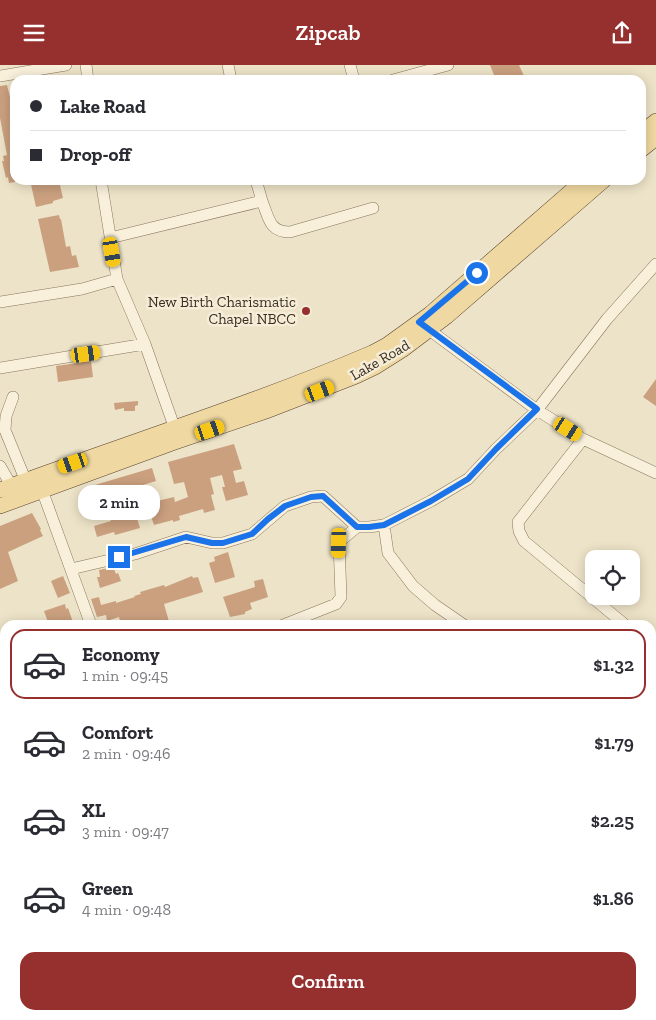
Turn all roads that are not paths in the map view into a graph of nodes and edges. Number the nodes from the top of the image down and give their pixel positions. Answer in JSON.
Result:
{"nodes":[{"id":1,"x":66,"y":65,"type":"edge"},
{"id":2,"x":448,"y":65,"type":"edge"},
{"id":3,"x":411,"y":75,"type":"edge"},
{"id":4,"x":0,"y":76,"type":"edge"},
{"id":5,"x":656,"y":121,"type":"edge"},
{"id":6,"x":646,"y":129,"type":"edge"},
{"id":7,"x":656,"y":138,"type":"edge"},
{"id":8,"x":646,"y":146,"type":"edge"},
{"id":9,"x":102,"y":185,"type":"edge"},
{"id":10,"x":257,"y":185,"type":"edge"},
{"id":11,"x":578,"y":185,"type":"edge"},
{"id":12,"x":598,"y":185,"type":"edge"},
{"id":13,"x":262,"y":201,"type":"junction"},
{"id":14,"x":373,"y":208,"type":"dead end"},
{"id":15,"x":110,"y":238,"type":"junction"},
{"id":16,"x":656,"y":264,"type":"edge"},
{"id":17,"x":117,"y":279,"type":"junction"},
{"id":18,"x":0,"y":302,"type":"edge"},
{"id":19,"x":424,"y":326,"type":"junction"},
{"id":20,"x":145,"y":344,"type":"junction"},
{"id":21,"x":0,"y":369,"type":"edge"},
{"id":22,"x":13,"y":397,"type":"dead end"},
{"id":23,"x":537,"y":409,"type":"junction"},
{"id":24,"x":175,"y":429,"type":"junction"},
{"id":25,"x":583,"y":439,"type":"junction"},
{"id":26,"x":0,"y":466,"type":"edge"},
{"id":27,"x":656,"y":473,"type":"edge"},
{"id":28,"x":25,"y":479,"type":"junction"},
{"id":29,"x":6,"y":488,"type":"edge"},
{"id":30,"x":42,"y":491,"type":"junction"},
{"id":31,"x":0,"y":506,"type":"edge"},
{"id":32,"x":384,"y":525,"type":"junction"},
{"id":33,"x":357,"y":527,"type":"junction"},
{"id":34,"x":71,"y":569,"type":"junction"},
{"id":35,"x":89,"y":620,"type":"edge"},
{"id":36,"x":296,"y":620,"type":"edge"},
{"id":37,"x":457,"y":620,"type":"edge"},
{"id":38,"x":619,"y":620,"type":"edge"}],
"edges":[{"from":1,"to":4,"type":"street"},
{"from":2,"to":3,"type":"street"},
{"from":5,"to":6,"type":"main road"},
{"from":7,"to":8,"type":"main road"},
{"from":9,"to":15,"type":"street"},
{"from":10,"to":13,"type":"street"},
{"from":11,"to":19,"type":"main road","name":"Lake Road"},
{"from":12,"to":19,"type":"main road","name":"Lake Road"},
{"from":13,"to":14,"type":"street"},
{"from":13,"to":15,"type":"street"},
{"from":15,"to":17,"type":"street"},
{"from":16,"to":23,"type":"street"},
{"from":17,"to":18,"type":"street"},
{"from":17,"to":20,"type":"street"},
{"from":19,"to":23,"type":"street"},
{"from":19,"to":24,"type":"main road","name":"Lake Road"},
{"from":19,"to":30,"type":"main road","name":"Lake Road"},
{"from":20,"to":21,"type":"street"},
{"from":20,"to":24,"type":"street"},
{"from":22,"to":28,"type":"street"},
{"from":23,"to":25,"type":"street"},
{"from":23,"to":32,"type":"street"},
{"from":24,"to":28,"type":"main road","name":"Lake Road"},
{"from":25,"to":27,"type":"street"},
{"from":25,"to":38,"type":"street"},
{"from":26,"to":29,"type":"street"},
{"from":28,"to":29,"type":"main road","name":"Lake Road"},
{"from":30,"to":31,"type":"main road","name":"Lake Road"},
{"from":30,"to":34,"type":"street"},
{"from":32,"to":33,"type":"street"},
{"from":32,"to":37,"type":"street"},
{"from":33,"to":34,"type":"street"},
{"from":33,"to":36,"type":"street"},
{"from":34,"to":35,"type":"street"}]}
